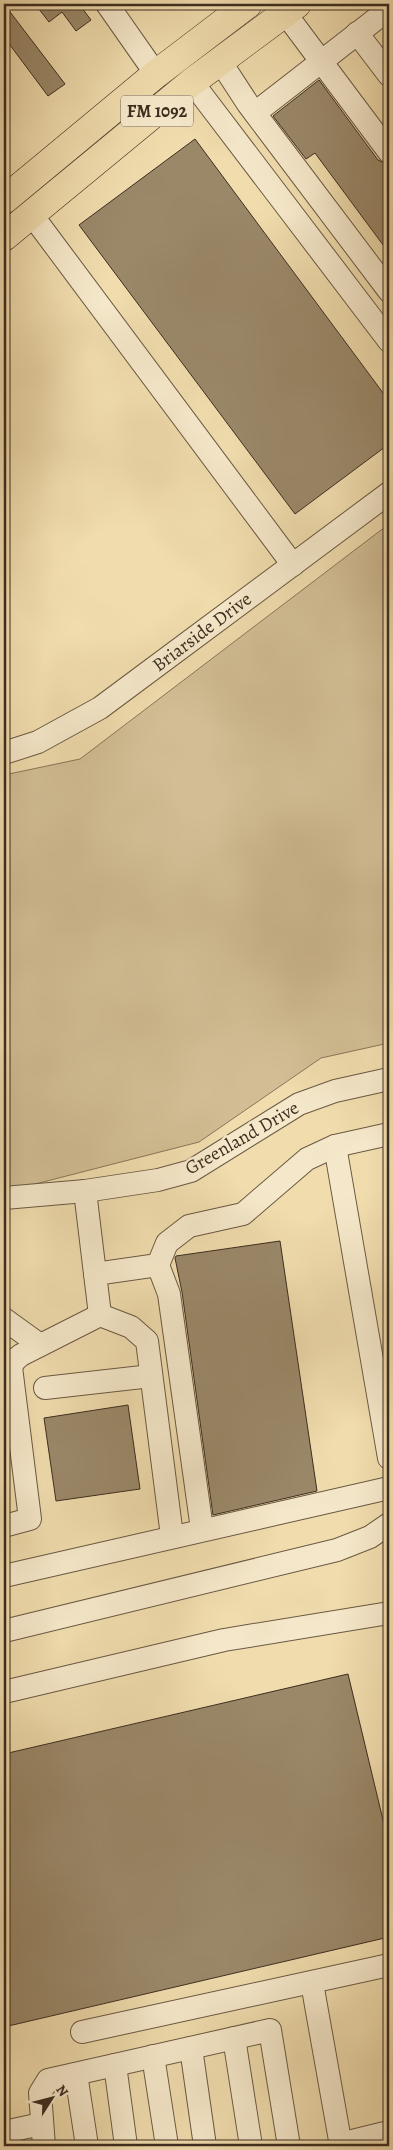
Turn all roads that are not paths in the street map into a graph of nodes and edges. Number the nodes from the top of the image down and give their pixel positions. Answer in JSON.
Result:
{"nodes":[{"id":1,"x":107,"y":4,"type":"edge"},
{"id":2,"x":248,"y":4,"type":"edge"},
{"id":3,"x":284,"y":6,"type":"edge"},
{"id":4,"x":389,"y":9,"type":"edge"},
{"id":5,"x":357,"y":33,"type":"junction"},
{"id":6,"x":220,"y":61,"type":"junction"},
{"id":7,"x":321,"y":61,"type":"junction"},
{"id":8,"x":156,"y":74,"type":"junction"},
{"id":9,"x":389,"y":75,"type":"edge"},
{"id":10,"x":192,"y":82,"type":"junction"},
{"id":11,"x":255,"y":113,"type":"junction"},
{"id":12,"x":96,"y":124,"type":"junction"},
{"id":13,"x":389,"y":152,"type":"edge"},
{"id":14,"x":5,"y":199,"type":"edge"},
{"id":15,"x":32,"y":215,"type":"junction"},
{"id":16,"x":4,"y":237,"type":"edge"},
{"id":17,"x":389,"y":291,"type":"edge"},
{"id":18,"x":389,"y":341,"type":"edge"},
{"id":19,"x":389,"y":493,"type":"edge"},
{"id":20,"x":293,"y":565,"type":"junction"},
{"id":21,"x":4,"y":753,"type":"edge"},
{"id":22,"x":389,"y":1079,"type":"edge"},
{"id":23,"x":389,"y":1134,"type":"edge"},
{"id":24,"x":335,"y":1146,"type":"junction"},
{"id":25,"x":85,"y":1191,"type":"junction"},
{"id":26,"x":4,"y":1198,"type":"edge"},
{"id":27,"x":158,"y":1265,"type":"junction"},
{"id":28,"x":96,"y":1274,"type":"junction"},
{"id":29,"x":100,"y":1314,"type":"junction"},
{"id":30,"x":4,"y":1319,"type":"edge"},
{"id":31,"x":40,"y":1345,"type":"junction"},
{"id":32,"x":152,"y":1376,"type":"junction"},
{"id":33,"x":45,"y":1388,"type":"dead end"},
{"id":34,"x":389,"y":1458,"type":"edge"},
{"id":35,"x":389,"y":1488,"type":"edge"},
{"id":36,"x":389,"y":1524,"type":"edge"},
{"id":37,"x":4,"y":1526,"type":"edge"},
{"id":38,"x":202,"y":1529,"type":"junction"},
{"id":39,"x":172,"y":1536,"type":"junction"},
{"id":40,"x":4,"y":1576,"type":"edge"},
{"id":41,"x":389,"y":1613,"type":"edge"},
{"id":42,"x":4,"y":1631,"type":"edge"},
{"id":43,"x":4,"y":1692,"type":"edge"},
{"id":44,"x":389,"y":1964,"type":"edge"},
{"id":45,"x":312,"y":1983,"type":"junction"},
{"id":46,"x":82,"y":2032,"type":"dead end"},
{"id":47,"x":234,"y":2038,"type":"junction"},
{"id":48,"x":191,"y":2048,"type":"junction"},
{"id":49,"x":153,"y":2056,"type":"junction"},
{"id":50,"x":115,"y":2065,"type":"junction"},
{"id":51,"x":76,"y":2074,"type":"junction"},
{"id":52,"x":42,"y":2124,"type":"junction"},
{"id":53,"x":4,"y":2132,"type":"edge"},
{"id":54,"x":389,"y":2132,"type":"edge"},
{"id":55,"x":341,"y":2145,"type":"edge"},
{"id":56,"x":44,"y":2146,"type":"edge"},
{"id":57,"x":87,"y":2146,"type":"edge"},
{"id":58,"x":126,"y":2146,"type":"edge"},
{"id":59,"x":167,"y":2146,"type":"edge"},
{"id":60,"x":205,"y":2146,"type":"edge"},
{"id":61,"x":251,"y":2146,"type":"edge"},
{"id":62,"x":289,"y":2146,"type":"edge"}],
"edges":[{"from":1,"to":8,"type":"street"},
{"from":2,"to":8,"type":"main road","number":"FM 1092"},
{"from":3,"to":6,"type":"main road","number":"FM 1092"},
{"from":3,"to":7,"type":"street"},
{"from":3,"to":10,"type":"main road"},
{"from":4,"to":5,"type":"street"},
{"from":5,"to":7,"type":"street"},
{"from":5,"to":9,"type":"street"},
{"from":6,"to":10,"type":"main road","number":"FM 1092"},
{"from":6,"to":11,"type":"street"},
{"from":7,"to":11,"type":"street"},
{"from":7,"to":13,"type":"street"},
{"from":8,"to":12,"type":"main road","number":"FM 1092"},
{"from":10,"to":15,"type":"main road","number":"FM 1092"},
{"from":10,"to":18,"type":"street"},
{"from":11,"to":17,"type":"street"},
{"from":12,"to":14,"type":"main road","number":"FM 1092"},
{"from":12,"to":15,"type":"main road"},
{"from":15,"to":16,"type":"main road","number":"FM 1092"},
{"from":15,"to":20,"type":"street"},
{"from":19,"to":20,"type":"street","name":"Briarside Drive"},
{"from":20,"to":21,"type":"street","name":"Briarside Drive"},
{"from":22,"to":25,"type":"street","name":"Greenland Drive"},
{"from":23,"to":24,"type":"street"},
{"from":24,"to":27,"type":"street"},
{"from":24,"to":34,"type":"street"},
{"from":25,"to":26,"type":"street","name":"Greenland Drive"},
{"from":25,"to":28,"type":"street"},
{"from":27,"to":28,"type":"street"},
{"from":27,"to":38,"type":"street"},
{"from":28,"to":29,"type":"street"},
{"from":29,"to":31,"type":"street"},
{"from":29,"to":32,"type":"street"},
{"from":30,"to":31,"type":"street"},
{"from":31,"to":37,"type":"street"},
{"from":32,"to":33,"type":"street"},
{"from":32,"to":39,"type":"street"},
{"from":35,"to":38,"type":"street"},
{"from":36,"to":42,"type":"street"},
{"from":38,"to":39,"type":"street"},
{"from":39,"to":40,"type":"street"},
{"from":41,"to":43,"type":"street"},
{"from":44,"to":45,"type":"street"},
{"from":45,"to":46,"type":"street"},
{"from":45,"to":55,"type":"street"},
{"from":47,"to":48,"type":"street"},
{"from":47,"to":61,"type":"street"},
{"from":47,"to":62,"type":"street"},
{"from":48,"to":49,"type":"street"},
{"from":48,"to":60,"type":"street"},
{"from":49,"to":50,"type":"street"},
{"from":49,"to":59,"type":"street"},
{"from":50,"to":51,"type":"street"},
{"from":50,"to":58,"type":"street"},
{"from":51,"to":52,"type":"street"},
{"from":51,"to":57,"type":"street"},
{"from":52,"to":53,"type":"street"},
{"from":52,"to":56,"type":"street"},
{"from":54,"to":55,"type":"street"}]}
